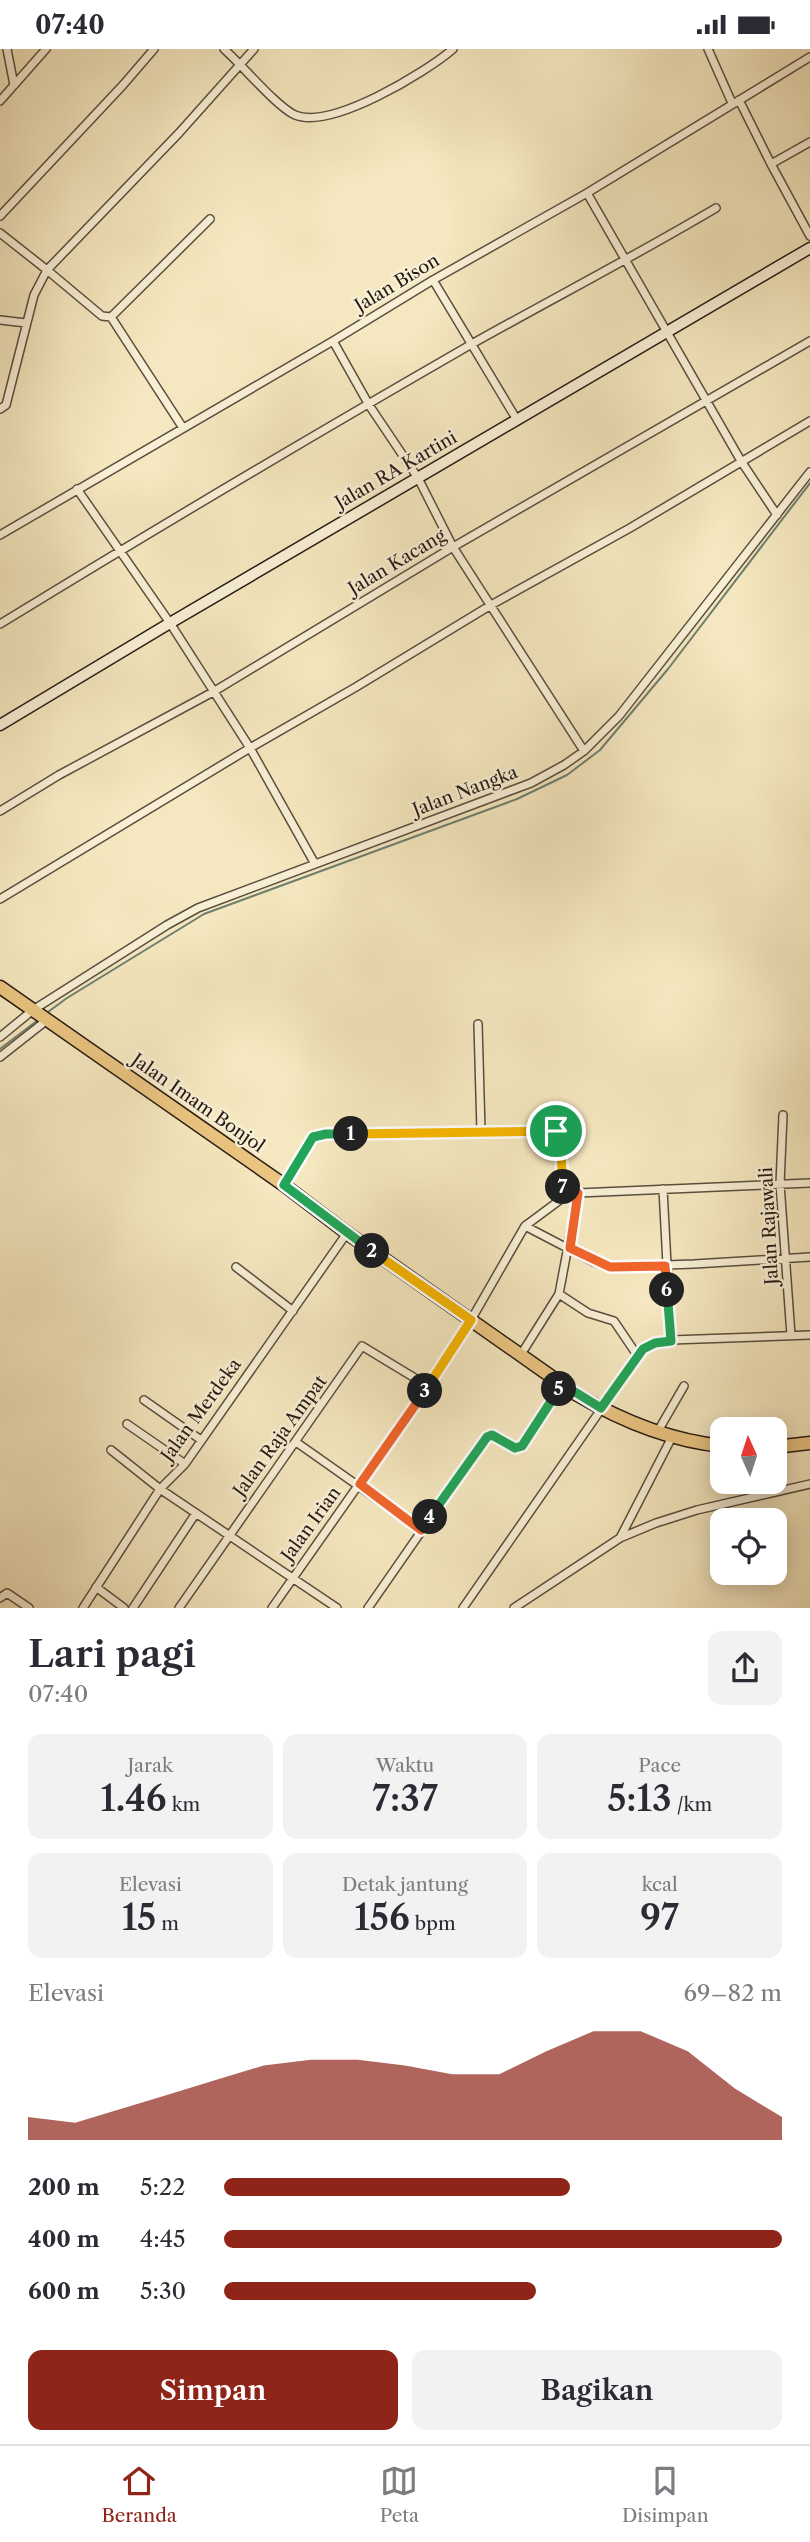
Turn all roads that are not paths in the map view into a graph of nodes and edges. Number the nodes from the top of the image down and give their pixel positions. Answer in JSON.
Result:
{"nodes":[{"id":1,"x":7,"y":49,"type":"edge"},
{"id":2,"x":47,"y":49,"type":"edge"},
{"id":3,"x":153,"y":49,"type":"edge"},
{"id":4,"x":225,"y":49,"type":"edge"},
{"id":5,"x":254,"y":49,"type":"edge"},
{"id":6,"x":453,"y":49,"type":"edge"},
{"id":7,"x":708,"y":49,"type":"edge"},
{"id":8,"x":810,"y":58,"type":"edge"},
{"id":9,"x":241,"y":64,"type":"junction"},
{"id":10,"x":14,"y":85,"type":"junction"},
{"id":11,"x":0,"y":101,"type":"edge"},
{"id":12,"x":736,"y":101,"type":"junction"},
{"id":13,"x":810,"y":142,"type":"edge"},
{"id":14,"x":771,"y":164,"type":"junction"},
{"id":15,"x":587,"y":193,"type":"junction"},
{"id":16,"x":716,"y":208,"type":"dead end"},
{"id":17,"x":0,"y":216,"type":"edge"},
{"id":18,"x":210,"y":219,"type":"dead end"},
{"id":19,"x":0,"y":233,"type":"edge"},
{"id":20,"x":810,"y":236,"type":"edge"},
{"id":21,"x":810,"y":248,"type":"edge"},
{"id":22,"x":625,"y":262,"type":"junction"},
{"id":23,"x":47,"y":270,"type":"junction"},
{"id":24,"x":433,"y":280,"type":"junction"},
{"id":25,"x":111,"y":317,"type":"junction"},
{"id":26,"x":0,"y":320,"type":"edge"},
{"id":27,"x":26,"y":323,"type":"junction"},
{"id":28,"x":666,"y":334,"type":"junction"},
{"id":29,"x":332,"y":341,"type":"junction"},
{"id":30,"x":810,"y":341,"type":"edge"},
{"id":31,"x":471,"y":345,"type":"junction"},
{"id":32,"x":705,"y":401,"type":"junction"},
{"id":33,"x":369,"y":405,"type":"junction"},
{"id":34,"x":0,"y":409,"type":"edge"},
{"id":35,"x":517,"y":419,"type":"junction"},
{"id":36,"x":810,"y":421,"type":"edge"},
{"id":37,"x":183,"y":428,"type":"junction"},
{"id":38,"x":741,"y":461,"type":"junction"},
{"id":39,"x":810,"y":472,"type":"edge"},
{"id":40,"x":418,"y":478,"type":"junction"},
{"id":41,"x":77,"y":489,"type":"junction"},
{"id":42,"x":776,"y":515,"type":"junction"},
{"id":43,"x":0,"y":535,"type":"edge"},
{"id":44,"x":453,"y":547,"type":"junction"},
{"id":45,"x":121,"y":550,"type":"junction"},
{"id":46,"x":491,"y":605,"type":"junction"},
{"id":47,"x":170,"y":623,"type":"junction"},
{"id":48,"x":0,"y":624,"type":"edge"},
{"id":49,"x":213,"y":692,"type":"junction"},
{"id":50,"x":0,"y":725,"type":"edge"},
{"id":51,"x":250,"y":748,"type":"junction"},
{"id":52,"x":584,"y":751,"type":"junction"},
{"id":53,"x":0,"y":811,"type":"edge"},
{"id":54,"x":315,"y":864,"type":"junction"},
{"id":55,"x":0,"y":899,"type":"edge"},
{"id":56,"x":0,"y":987,"type":"edge"},
{"id":57,"x":34,"y":1010,"type":"junction"},
{"id":58,"x":46,"y":1020,"type":"junction"},
{"id":59,"x":478,"y":1024,"type":"dead end"},
{"id":60,"x":0,"y":1037,"type":"edge"},
{"id":61,"x":0,"y":1057,"type":"edge"},
{"id":62,"x":783,"y":1115,"type":"dead end"},
{"id":63,"x":481,"y":1131,"type":"junction"},
{"id":64,"x":810,"y":1183,"type":"edge"},
{"id":65,"x":780,"y":1184,"type":"junction"},
{"id":66,"x":284,"y":1185,"type":"junction"},
{"id":67,"x":663,"y":1189,"type":"junction"},
{"id":68,"x":578,"y":1193,"type":"junction"},
{"id":69,"x":564,"y":1197,"type":"junction"},
{"id":70,"x":525,"y":1226,"type":"junction"},
{"id":71,"x":347,"y":1233,"type":"junction"},
{"id":72,"x":570,"y":1248,"type":"junction"},
{"id":73,"x":810,"y":1257,"type":"edge"},
{"id":74,"x":785,"y":1258,"type":"junction"},
{"id":75,"x":665,"y":1266,"type":"junction"},
{"id":76,"x":236,"y":1267,"type":"dead end"},
{"id":77,"x":559,"y":1294,"type":"junction"},
{"id":78,"x":293,"y":1311,"type":"junction"},
{"id":79,"x":471,"y":1320,"type":"junction"},
{"id":80,"x":791,"y":1335,"type":"junction"},
{"id":81,"x":810,"y":1335,"type":"edge"},
{"id":82,"x":671,"y":1341,"type":"junction"},
{"id":83,"x":637,"y":1355,"type":"junction"},
{"id":84,"x":520,"y":1356,"type":"junction"},
{"id":85,"x":562,"y":1384,"type":"junction"},
{"id":86,"x":428,"y":1386,"type":"junction"},
{"id":87,"x":684,"y":1386,"type":"dead end"},
{"id":88,"x":144,"y":1400,"type":"dead end"},
{"id":89,"x":601,"y":1408,"type":"junction"},
{"id":90,"x":127,"y":1423,"type":"dead end"},
{"id":91,"x":658,"y":1431,"type":"junction"},
{"id":92,"x":672,"y":1437,"type":"junction"},
{"id":93,"x":201,"y":1440,"type":"junction"},
{"id":94,"x":296,"y":1441,"type":"junction"},
{"id":95,"x":710,"y":1444,"type":"edge"},
{"id":96,"x":810,"y":1444,"type":"edge"},
{"id":97,"x":788,"y":1446,"type":"edge"},
{"id":98,"x":111,"y":1450,"type":"dead end"},
{"id":99,"x":185,"y":1464,"type":"junction"},
{"id":100,"x":360,"y":1484,"type":"junction"},
{"id":101,"x":810,"y":1484,"type":"edge"},
{"id":102,"x":160,"y":1489,"type":"junction"},
{"id":103,"x":196,"y":1513,"type":"junction"},
{"id":104,"x":421,"y":1530,"type":"junction"},
{"id":105,"x":229,"y":1533,"type":"junction"},
{"id":106,"x":620,"y":1538,"type":"junction"},
{"id":107,"x":292,"y":1577,"type":"junction"},
{"id":108,"x":96,"y":1587,"type":"junction"},
{"id":109,"x":0,"y":1598,"type":"edge"},
{"id":110,"x":30,"y":1608,"type":"edge"},
{"id":111,"x":83,"y":1608,"type":"edge"},
{"id":112,"x":124,"y":1608,"type":"edge"},
{"id":113,"x":133,"y":1608,"type":"edge"},
{"id":114,"x":179,"y":1608,"type":"edge"},
{"id":115,"x":272,"y":1608,"type":"edge"},
{"id":116,"x":337,"y":1608,"type":"edge"},
{"id":117,"x":368,"y":1608,"type":"edge"},
{"id":118,"x":463,"y":1608,"type":"edge"},
{"id":119,"x":514,"y":1608,"type":"edge"}],
"edges":[{"from":1,"to":10,"type":"street"},
{"from":2,"to":10,"type":"street"},
{"from":3,"to":17,"type":"street"},
{"from":4,"to":9,"type":"street"},
{"from":5,"to":9,"type":"street"},
{"from":6,"to":9,"type":"street"},
{"from":7,"to":12,"type":"street"},
{"from":8,"to":12,"type":"street","name":"Jalan Bison"},
{"from":9,"to":23,"type":"street"},
{"from":10,"to":11,"type":"street"},
{"from":12,"to":14,"type":"street"},
{"from":12,"to":15,"type":"street","name":"Jalan Bison"},
{"from":13,"to":14,"type":"street"},
{"from":14,"to":20,"type":"street"},
{"from":15,"to":22,"type":"street"},
{"from":15,"to":24,"type":"street","name":"Jalan Bison"},
{"from":16,"to":22,"type":"street"},
{"from":18,"to":25,"type":"street"},
{"from":19,"to":23,"type":"street"},
{"from":21,"to":28,"type":"main road","name":"Jalan RA Kartini"},
{"from":22,"to":28,"type":"street"},
{"from":22,"to":31,"type":"street"},
{"from":23,"to":25,"type":"street"},
{"from":23,"to":27,"type":"street"},
{"from":24,"to":29,"type":"street","name":"Jalan Bison"},
{"from":24,"to":31,"type":"street"},
{"from":25,"to":37,"type":"street"},
{"from":26,"to":27,"type":"street"},
{"from":27,"to":34,"type":"street"},
{"from":28,"to":32,"type":"street"},
{"from":28,"to":35,"type":"main road","name":"Jalan RA Kartini"},
{"from":29,"to":33,"type":"street"},
{"from":29,"to":37,"type":"street","name":"Jalan Bison"},
{"from":30,"to":32,"type":"street","name":"Jalan Kacang"},
{"from":31,"to":33,"type":"street"},
{"from":31,"to":35,"type":"street"},
{"from":32,"to":38,"type":"street"},
{"from":32,"to":44,"type":"street","name":"Jalan Kacang"},
{"from":33,"to":40,"type":"street"},
{"from":33,"to":45,"type":"street"},
{"from":35,"to":40,"type":"main road","name":"Jalan RA Kartini"},
{"from":36,"to":38,"type":"street"},
{"from":37,"to":41,"type":"street","name":"Jalan Bison"},
{"from":38,"to":42,"type":"street"},
{"from":38,"to":46,"type":"street"},
{"from":39,"to":42,"type":"street","name":"Jalan Nangka"},
{"from":40,"to":44,"type":"street"},
{"from":40,"to":47,"type":"main road","name":"Jalan RA Kartini"},
{"from":41,"to":43,"type":"street","name":"Jalan Bison"},
{"from":41,"to":45,"type":"street"},
{"from":42,"to":52,"type":"street","name":"Jalan Nangka"},
{"from":44,"to":46,"type":"street"},
{"from":44,"to":49,"type":"street","name":"Jalan Kacang"},
{"from":45,"to":47,"type":"street"},
{"from":45,"to":48,"type":"street"},
{"from":46,"to":51,"type":"street"},
{"from":46,"to":52,"type":"street"},
{"from":47,"to":49,"type":"street"},
{"from":47,"to":50,"type":"main road","name":"Jalan RA Kartini"},
{"from":49,"to":51,"type":"street"},
{"from":49,"to":53,"type":"street","name":"Jalan Kacang"},
{"from":51,"to":54,"type":"street"},
{"from":51,"to":55,"type":"street"},
{"from":52,"to":54,"type":"street","name":"Jalan Nangka"},
{"from":54,"to":57,"type":"street","name":"Jalan Nangka"},
{"from":56,"to":57,"type":"main road","name":"Jalan Imam Bonjol"},
{"from":57,"to":58,"type":"main road","name":"Jalan Imam Bonjol"},
{"from":57,"to":60,"type":"street","name":"Jalan Nangka"},
{"from":58,"to":61,"type":"street"},
{"from":58,"to":66,"type":"main road","name":"Jalan Imam Bonjol"},
{"from":59,"to":63,"type":"street"},
{"from":62,"to":65,"type":"street","name":"Jalan Rajawali"},
{"from":63,"to":66,"type":"street"},
{"from":63,"to":69,"type":"street"},
{"from":64,"to":65,"type":"street"},
{"from":65,"to":67,"type":"street"},
{"from":65,"to":74,"type":"street","name":"Jalan Rajawali"},
{"from":66,"to":71,"type":"main road","name":"Jalan Imam Bonjol"},
{"from":67,"to":68,"type":"street"},
{"from":67,"to":75,"type":"street"},
{"from":68,"to":69,"type":"street"},
{"from":68,"to":72,"type":"street"},
{"from":69,"to":70,"type":"street"},
{"from":70,"to":72,"type":"street"},
{"from":70,"to":79,"type":"street","name":"Jalan Irian"},
{"from":71,"to":78,"type":"street","name":"Jalan Merdeka"},
{"from":71,"to":79,"type":"main road","name":"Jalan Imam Bonjol"},
{"from":72,"to":75,"type":"street"},
{"from":72,"to":77,"type":"street"},
{"from":73,"to":74,"type":"street"},
{"from":74,"to":75,"type":"street"},
{"from":74,"to":80,"type":"street","name":"Jalan Rajawali"},
{"from":75,"to":82,"type":"street"},
{"from":76,"to":78,"type":"street"},
{"from":77,"to":83,"type":"street"},
{"from":77,"to":84,"type":"street"},
{"from":78,"to":93,"type":"street","name":"Jalan Merdeka"},
{"from":79,"to":84,"type":"main road","name":"Jalan Imam Bonjol"},
{"from":79,"to":86,"type":"street","name":"Jalan Irian"},
{"from":80,"to":81,"type":"street"},
{"from":80,"to":82,"type":"street"},
{"from":82,"to":83,"type":"street"},
{"from":83,"to":89,"type":"street"},
{"from":84,"to":85,"type":"main road","name":"Jalan Imam Bonjol"},
{"from":85,"to":89,"type":"main road","name":"Jalan Imam Bonjol"},
{"from":85,"to":104,"type":"street"},
{"from":86,"to":94,"type":"street","name":"Jalan Raja Ampat"},
{"from":86,"to":100,"type":"street","name":"Jalan Irian"},
{"from":87,"to":91,"type":"street"},
{"from":88,"to":93,"type":"street"},
{"from":89,"to":91,"type":"main road","name":"Jalan Imam Bonjol"},
{"from":89,"to":118,"type":"street"},
{"from":90,"to":99,"type":"street"},
{"from":91,"to":92,"type":"main road","name":"Jalan Imam Bonjol"},
{"from":92,"to":95,"type":"main road","name":"Jalan Imam Bonjol"},
{"from":92,"to":106,"type":"street"},
{"from":93,"to":99,"type":"street","name":"Jalan Merdeka"},
{"from":94,"to":100,"type":"street"},
{"from":94,"to":105,"type":"street","name":"Jalan Raja Ampat"},
{"from":96,"to":97,"type":"main road"},
{"from":98,"to":102,"type":"street"},
{"from":99,"to":102,"type":"street","name":"Jalan Merdeka"},
{"from":100,"to":104,"type":"street"},
{"from":100,"to":107,"type":"street","name":"Jalan Irian"},
{"from":101,"to":106,"type":"street"},
{"from":102,"to":103,"type":"street"},
{"from":102,"to":108,"type":"street","name":"Jalan Merdeka"},
{"from":103,"to":105,"type":"street"},
{"from":103,"to":113,"type":"street"},
{"from":104,"to":117,"type":"street"},
{"from":105,"to":107,"type":"street"},
{"from":105,"to":114,"type":"street","name":"Jalan Raja Ampat"},
{"from":106,"to":119,"type":"street"},
{"from":107,"to":115,"type":"street","name":"Jalan Irian"},
{"from":107,"to":116,"type":"street"},
{"from":108,"to":111,"type":"street","name":"Jalan Merdeka"},
{"from":108,"to":112,"type":"street"},
{"from":109,"to":110,"type":"street"}]}
